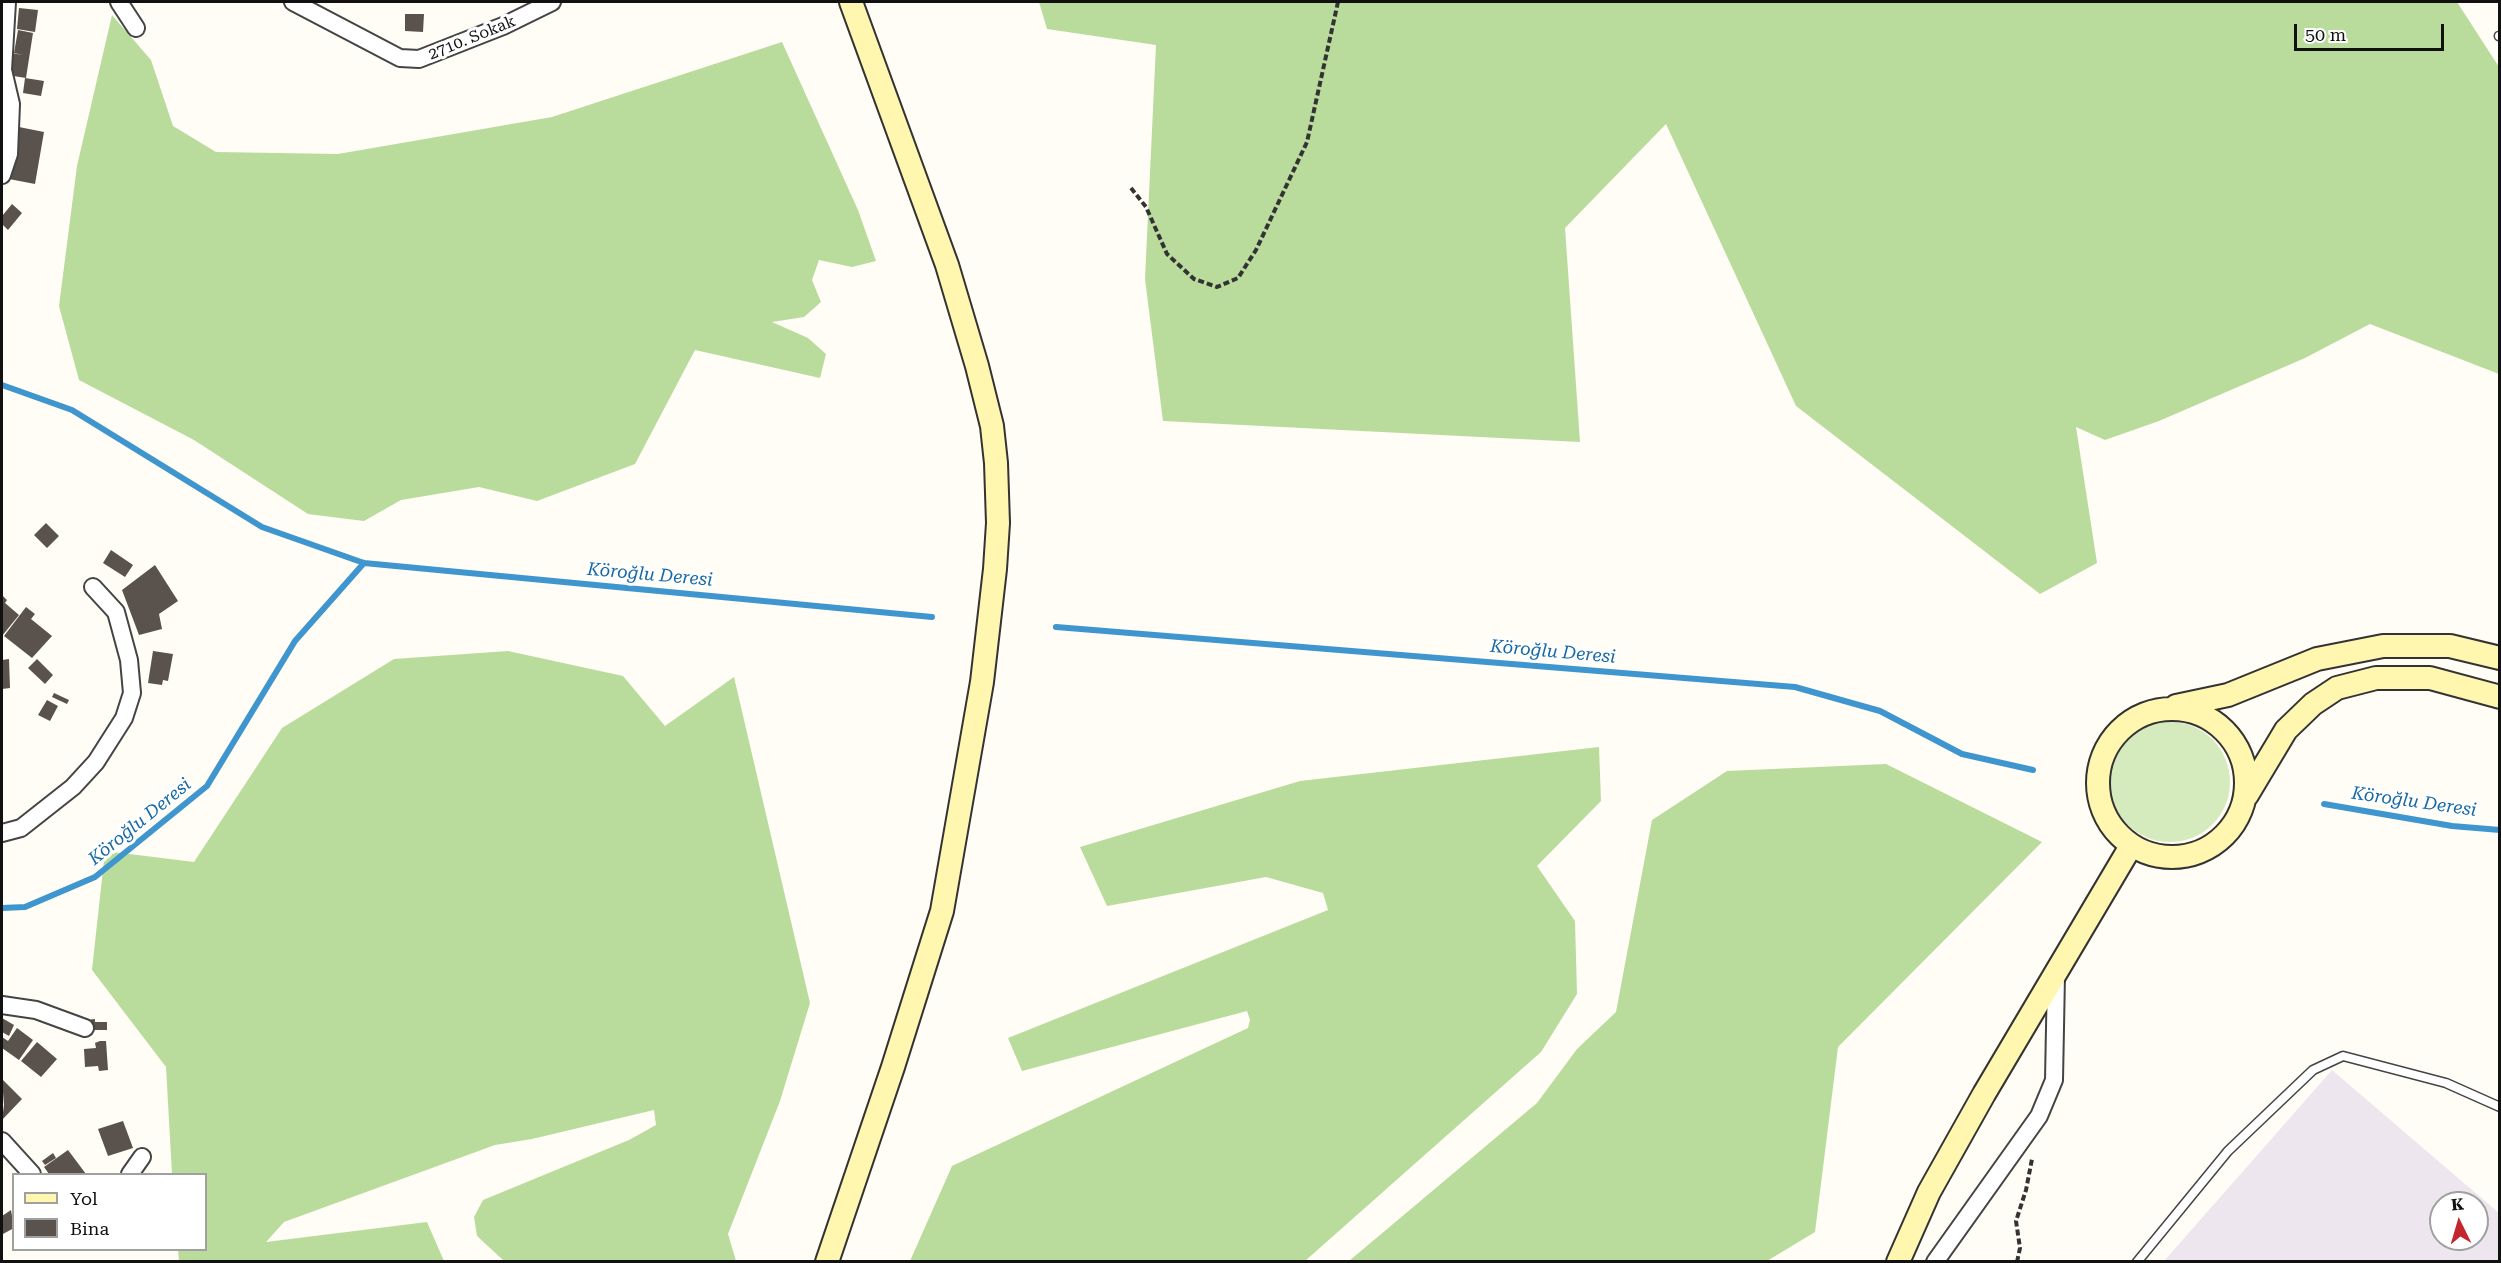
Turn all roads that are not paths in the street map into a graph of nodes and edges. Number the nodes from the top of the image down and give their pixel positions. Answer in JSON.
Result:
{"nodes":[{"id":1,"x":7,"y":2,"type":"edge"},
{"id":2,"x":119,"y":2,"type":"edge"},
{"id":3,"x":293,"y":2,"type":"edge"},
{"id":4,"x":552,"y":2,"type":"edge"},
{"id":5,"x":850,"y":2,"type":"edge"},
{"id":6,"x":136,"y":28,"type":"dead end"},
{"id":7,"x":2,"y":175,"type":"edge"},
{"id":8,"x":93,"y":587,"type":"dead end"},
{"id":9,"x":2499,"y":658,"type":"edge"},
{"id":10,"x":2499,"y":697,"type":"edge"},
{"id":11,"x":2154,"y":711,"type":"junction"},
{"id":12,"x":2246,"y":799,"type":"junction"},
{"id":13,"x":2,"y":833,"type":"edge"},
{"id":14,"x":2131,"y":846,"type":"junction"},
{"id":15,"x":2056,"y":972,"type":"junction"},
{"id":16,"x":2,"y":1005,"type":"edge"},
{"id":17,"x":85,"y":1028,"type":"dead end"},
{"id":18,"x":2499,"y":1107,"type":"edge"},
{"id":19,"x":2,"y":1142,"type":"edge"},
{"id":20,"x":142,"y":1157,"type":"dead end"},
{"id":21,"x":31,"y":1173,"type":"edge"},
{"id":22,"x":131,"y":1173,"type":"edge"},
{"id":23,"x":827,"y":1262,"type":"edge"},
{"id":24,"x":1898,"y":1262,"type":"edge"},
{"id":25,"x":1935,"y":1262,"type":"edge"},
{"id":26,"x":2137,"y":1262,"type":"edge"}],
"edges":[{"from":1,"to":7,"type":"street"},
{"from":2,"to":6,"type":"street"},
{"from":3,"to":4,"type":"street","name":"2710. Sokak"},
{"from":5,"to":23,"type":"main road"},
{"from":8,"to":13,"type":"street"},
{"from":9,"to":11,"type":"main road"},
{"from":10,"to":12,"type":"main road"},
{"from":11,"to":12,"type":"main road"},
{"from":11,"to":14,"type":"main road"},
{"from":12,"to":14,"type":"main road"},
{"from":14,"to":15,"type":"main road"},
{"from":15,"to":24,"type":"main road"},
{"from":15,"to":25,"type":"street"},
{"from":16,"to":17,"type":"street"},
{"from":18,"to":26,"type":"lane"},
{"from":19,"to":21,"type":"street"},
{"from":20,"to":22,"type":"street"}]}
